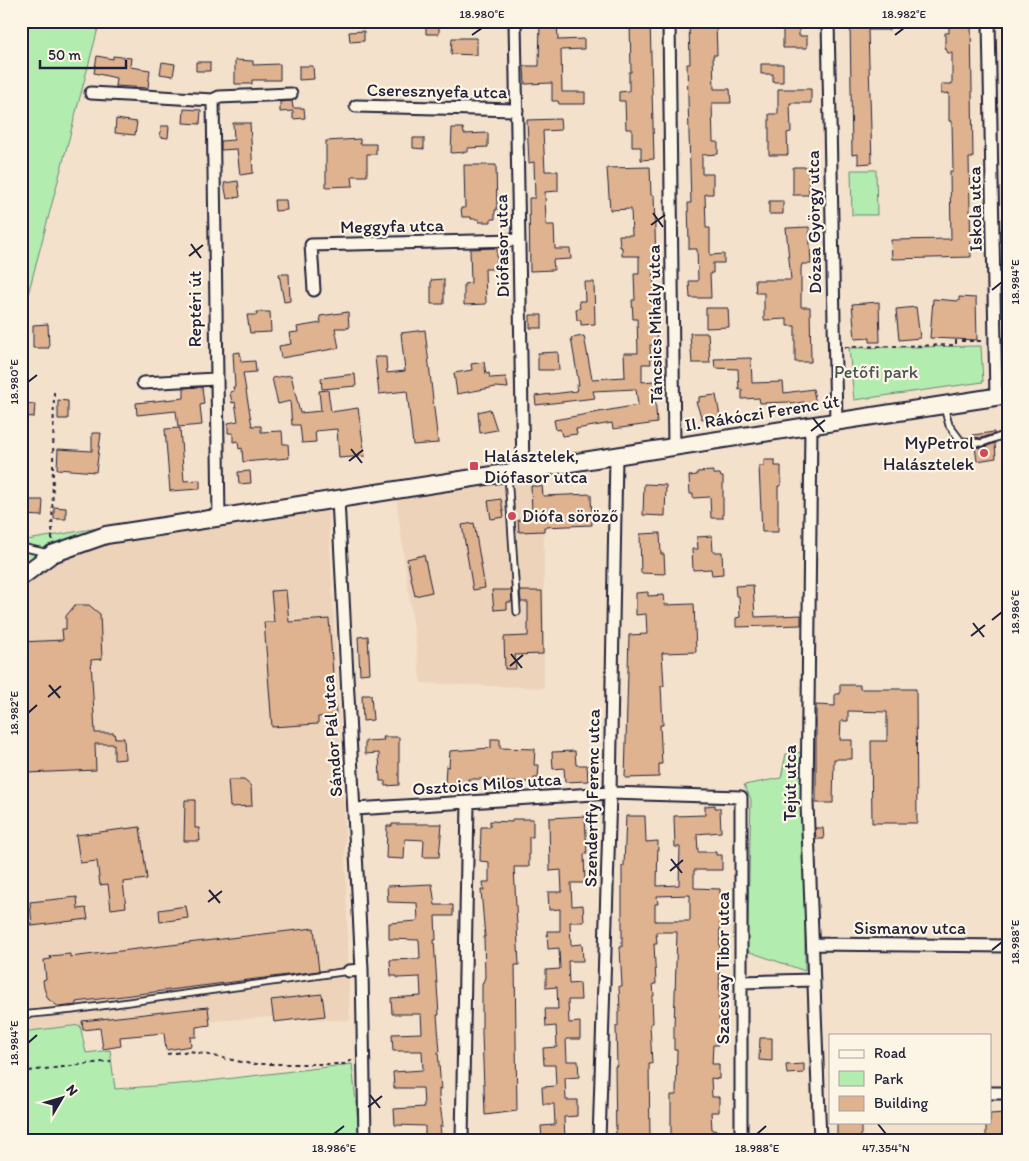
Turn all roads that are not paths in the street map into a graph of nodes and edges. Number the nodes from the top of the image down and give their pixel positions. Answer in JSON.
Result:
{"nodes":[{"id":1,"x":515,"y":21,"type":"edge"},
{"id":2,"x":669,"y":21,"type":"edge"},
{"id":3,"x":828,"y":21,"type":"edge"},
{"id":4,"x":989,"y":21,"type":"edge"},
{"id":5,"x":91,"y":92,"type":"dead end"},
{"id":6,"x":291,"y":94,"type":"dead end"},
{"id":7,"x":213,"y":100,"type":"junction"},
{"id":8,"x":356,"y":106,"type":"dead end"},
{"id":9,"x":517,"y":110,"type":"junction"},
{"id":10,"x":519,"y":240,"type":"junction"},
{"id":11,"x":314,"y":290,"type":"dead end"},
{"id":12,"x":215,"y":379,"type":"junction"},
{"id":13,"x":143,"y":383,"type":"dead end"},
{"id":14,"x":1002,"y":396,"type":"edge"},
{"id":15,"x":943,"y":405,"type":"junction"},
{"id":16,"x":836,"y":422,"type":"junction"},
{"id":17,"x":1008,"y":425,"type":"edge"},
{"id":18,"x":811,"y":426,"type":"junction"},
{"id":19,"x":674,"y":447,"type":"junction"},
{"id":20,"x":616,"y":456,"type":"junction"},
{"id":21,"x":515,"y":472,"type":"junction"},
{"id":22,"x":338,"y":499,"type":"junction"},
{"id":23,"x":219,"y":518,"type":"junction"},
{"id":24,"x":21,"y":547,"type":"edge"},
{"id":25,"x":52,"y":547,"type":"junction"},
{"id":26,"x":21,"y":577,"type":"edge"},
{"id":27,"x":517,"y":612,"type":"dead end"},
{"id":28,"x":610,"y":793,"type":"junction"},
{"id":29,"x":741,"y":797,"type":"joint"},
{"id":30,"x":468,"y":803,"type":"junction"},
{"id":31,"x":355,"y":809,"type":"junction"},
{"id":32,"x":813,"y":944,"type":"junction"},
{"id":33,"x":1008,"y":946,"type":"edge"},
{"id":34,"x":362,"y":970,"type":"junction"},
{"id":35,"x":348,"y":972,"type":"joint"},
{"id":36,"x":814,"y":980,"type":"junction"},
{"id":37,"x":741,"y":982,"type":"junction"},
{"id":38,"x":21,"y":1015,"type":"edge"},
{"id":39,"x":824,"y":1090,"type":"edge"},
{"id":40,"x":992,"y":1093,"type":"edge"},
{"id":41,"x":1008,"y":1093,"type":"edge"},
{"id":42,"x":365,"y":1140,"type":"edge"},
{"id":43,"x":462,"y":1140,"type":"edge"},
{"id":44,"x":599,"y":1140,"type":"edge"},
{"id":45,"x":740,"y":1140,"type":"edge"},
{"id":46,"x":820,"y":1140,"type":"edge"}],
"edges":[{"from":1,"to":9,"type":"street","name":"Diófasor utca"},
{"from":2,"to":19,"type":"street","name":"Táncsics Mihály utca"},
{"from":3,"to":16,"type":"street","name":"Dózsa György utca"},
{"from":4,"to":14,"type":"street","name":"Iskola utca"},
{"from":5,"to":7,"type":"street"},
{"from":6,"to":7,"type":"street"},
{"from":7,"to":12,"type":"street","name":"Reptéri út"},
{"from":8,"to":9,"type":"street","name":"Cseresznyefa utca"},
{"from":9,"to":10,"type":"street","name":"Diófasor utca"},
{"from":10,"to":11,"type":"street","name":"Meggyfa utca"},
{"from":10,"to":21,"type":"street","name":"Diófasor utca"},
{"from":12,"to":13,"type":"street"},
{"from":12,"to":23,"type":"street","name":"Reptéri út"},
{"from":14,"to":15,"type":"main road","name":"II. Rákóczi Ferenc út"},
{"from":15,"to":16,"type":"main road","name":"II. Rákóczi Ferenc út"},
{"from":15,"to":17,"type":"lane"},
{"from":16,"to":18,"type":"main road","name":"II. Rákóczi Ferenc út"},
{"from":18,"to":19,"type":"main road","name":"II. Rákóczi Ferenc út"},
{"from":18,"to":32,"type":"street","name":"Tejút utca"},
{"from":19,"to":20,"type":"main road","name":"II. Rákóczi Ferenc út"},
{"from":20,"to":21,"type":"main road","name":"II. Rákóczi Ferenc út"},
{"from":20,"to":28,"type":"street","name":"Szenderffy Ferenc utca"},
{"from":21,"to":22,"type":"main road"},
{"from":21,"to":27,"type":"lane"},
{"from":22,"to":23,"type":"main road"},
{"from":22,"to":31,"type":"street","name":"Sándor Pál utca"},
{"from":23,"to":25,"type":"main road"},
{"from":24,"to":25,"type":"lane"},
{"from":25,"to":26,"type":"main road"},
{"from":28,"to":29,"type":"street","name":"Osztoics Milos utca"},
{"from":28,"to":30,"type":"street","name":"Osztoics Milos utca"},
{"from":28,"to":44,"type":"street","name":"Szenderffy Ferenc utca"},
{"from":29,"to":37,"type":"street","name":"Szacsvay Tibor utca"},
{"from":30,"to":31,"type":"street","name":"Osztoics Milos utca"},
{"from":30,"to":43,"type":"street"},
{"from":31,"to":34,"type":"street","name":"Sándor Pál utca"},
{"from":32,"to":33,"type":"street","name":"Sismanov utca"},
{"from":32,"to":36,"type":"street","name":"Tejút utca"},
{"from":34,"to":35,"type":"street"},
{"from":34,"to":42,"type":"street","name":"Sándor Pál utca"},
{"from":35,"to":38,"type":"lane"},
{"from":36,"to":37,"type":"street"},
{"from":36,"to":39,"type":"street","name":"Tejút utca"},
{"from":37,"to":45,"type":"street","name":"Szacsvay Tibor utca"},
{"from":39,"to":46,"type":"street","name":"Tejút utca"},
{"from":40,"to":41,"type":"street"}]}
